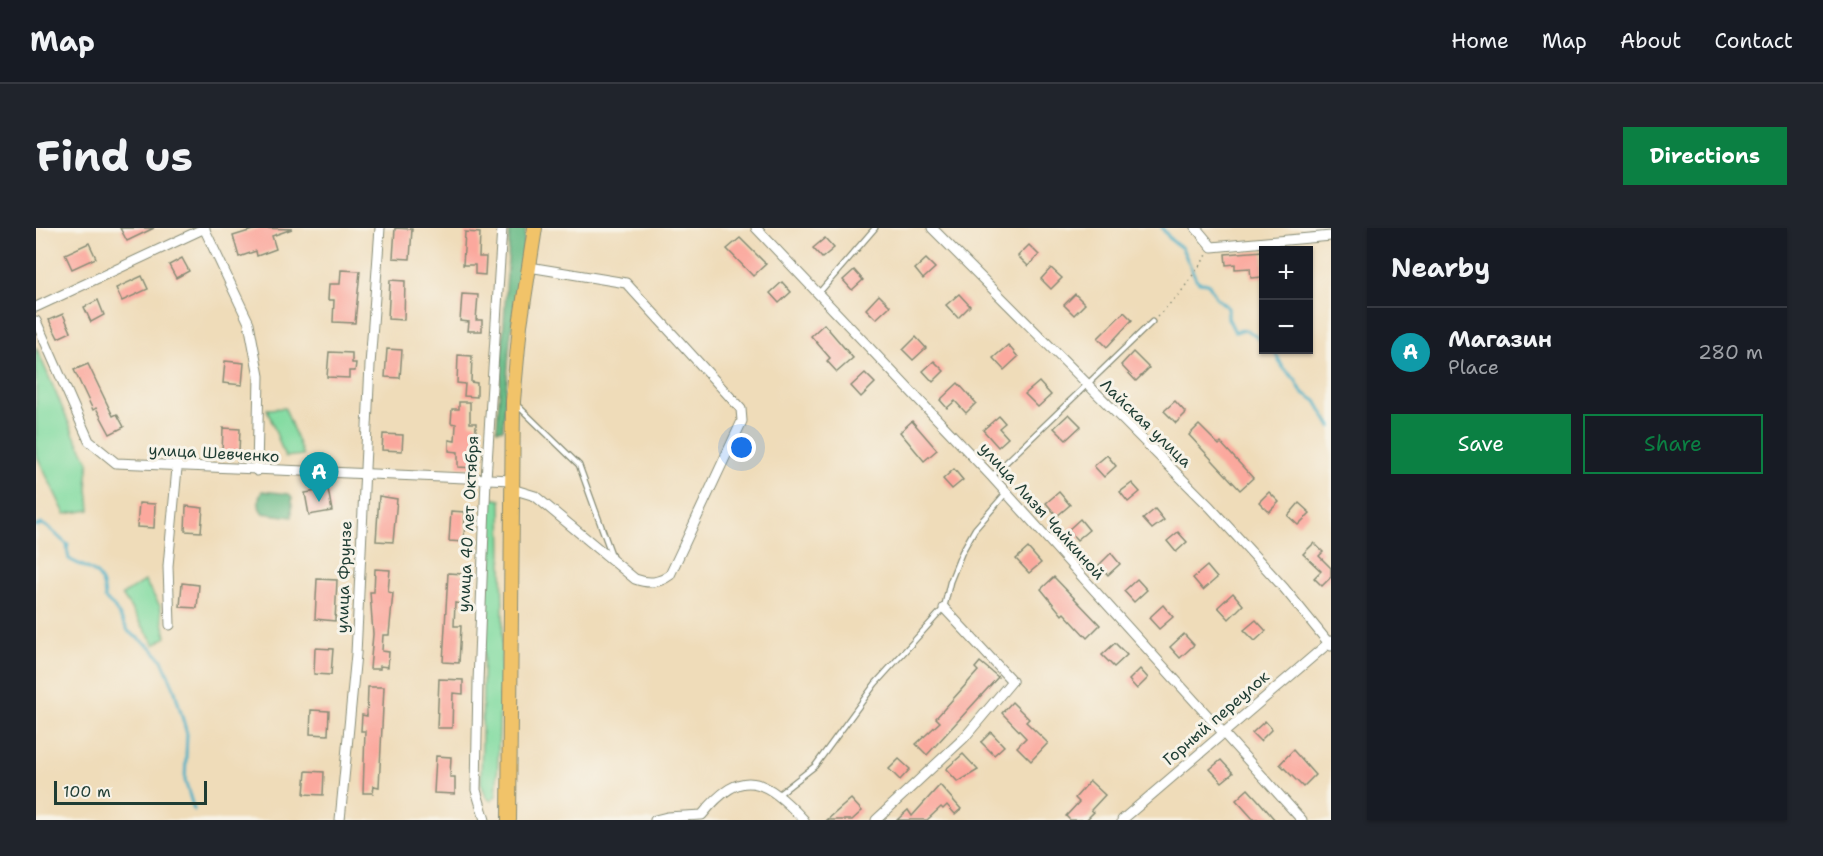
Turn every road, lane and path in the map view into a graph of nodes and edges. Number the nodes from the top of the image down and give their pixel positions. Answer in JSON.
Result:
{"nodes":[{"id":1,"x":205,"y":228,"type":"edge"},
{"id":2,"x":380,"y":228,"type":"edge"},
{"id":3,"x":502,"y":228,"type":"edge"},
{"id":4,"x":534,"y":228,"type":"edge"},
{"id":5,"x":756,"y":228,"type":"edge"},
{"id":6,"x":875,"y":228,"type":"edge"},
{"id":7,"x":932,"y":228,"type":"edge"},
{"id":8,"x":1196,"y":228,"type":"edge"},
{"id":9,"x":1331,"y":236,"type":"edge"},
{"id":10,"x":1212,"y":247,"type":"junction"},
{"id":11,"x":529,"y":267,"type":"junction"},
{"id":12,"x":818,"y":294,"type":"junction"},
{"id":13,"x":36,"y":307,"type":"edge"},
{"id":14,"x":36,"y":321,"type":"edge"},
{"id":15,"x":1152,"y":322,"type":"joint"},
{"id":16,"x":1085,"y":385,"type":"junction"},
{"id":17,"x":513,"y":401,"type":"junction"},
{"id":18,"x":177,"y":468,"type":"junction"},
{"id":19,"x":257,"y":471,"type":"junction"},
{"id":20,"x":364,"y":475,"type":"junction"},
{"id":21,"x":992,"y":477,"type":"junction"},
{"id":22,"x":486,"y":479,"type":"junction"},
{"id":23,"x":512,"y":485,"type":"junction"},
{"id":24,"x":1006,"y":493,"type":"junction"},
{"id":25,"x":614,"y":562,"type":"junction"},
{"id":26,"x":944,"y":608,"type":"junction"},
{"id":27,"x":171,"y":625,"type":"dead end"},
{"id":28,"x":1330,"y":644,"type":"edge"},
{"id":29,"x":1223,"y":732,"type":"junction"},
{"id":30,"x":779,"y":794,"type":"junction"},
{"id":31,"x":702,"y":818,"type":"edge"},
{"id":32,"x":1126,"y":819,"type":"edge"},
{"id":33,"x":340,"y":820,"type":"edge"},
{"id":34,"x":485,"y":820,"type":"edge"},
{"id":35,"x":509,"y":820,"type":"edge"},
{"id":36,"x":655,"y":820,"type":"edge"},
{"id":37,"x":804,"y":820,"type":"edge"},
{"id":38,"x":876,"y":820,"type":"edge"},
{"id":39,"x":1302,"y":820,"type":"edge"}],
"edges":[{"from":1,"to":13,"type":"street"},
{"from":1,"to":19,"type":"street"},
{"from":2,"to":20,"type":"street","name":"улица Фрунзе"},
{"from":3,"to":22,"type":"street","name":"улица 40 лет Октября"},
{"from":4,"to":11,"type":"main road"},
{"from":5,"to":12,"type":"street","name":"улица Лизы Чайкиной"},
{"from":6,"to":12,"type":"lane"},
{"from":7,"to":16,"type":"street","name":"Лайская улица"},
{"from":8,"to":10,"type":"street"},
{"from":9,"to":10,"type":"street"},
{"from":10,"to":15,"type":"path"},
{"from":11,"to":17,"type":"main road"},
{"from":11,"to":25,"type":"street","name":"улица Шевченко"},
{"from":12,"to":21,"type":"street","name":"улица Лизы Чайкиной"},
{"from":14,"to":18,"type":"street","name":"улица Шевченко"},
{"from":15,"to":16,"type":"lane"},
{"from":16,"to":21,"type":"lane"},
{"from":16,"to":28,"type":"street","name":"Лайская улица"},
{"from":17,"to":23,"type":"main road"},
{"from":17,"to":25,"type":"lane"},
{"from":18,"to":19,"type":"street","name":"улица Шевченко"},
{"from":18,"to":27,"type":"street"},
{"from":19,"to":20,"type":"street","name":"улица Шевченко"},
{"from":20,"to":22,"type":"street","name":"улица Шевченко"},
{"from":20,"to":33,"type":"street","name":"улица Фрунзе"},
{"from":21,"to":24,"type":"street","name":"улица Лизы Чайкиной"},
{"from":22,"to":23,"type":"street","name":"улица Шевченко"},
{"from":22,"to":34,"type":"street","name":"улица 40 лет Октября"},
{"from":23,"to":25,"type":"street","name":"улица Шевченко"},
{"from":23,"to":35,"type":"main road"},
{"from":24,"to":26,"type":"lane"},
{"from":24,"to":29,"type":"street","name":"улица Лизы Чайкиной"},
{"from":26,"to":30,"type":"lane"},
{"from":26,"to":38,"type":"street"},
{"from":28,"to":29,"type":"street","name":"Горный переулок"},
{"from":29,"to":32,"type":"street","name":"Горный переулок"},
{"from":29,"to":39,"type":"street","name":"улица Лизы Чайкиной"},
{"from":30,"to":31,"type":"street"},
{"from":30,"to":37,"type":"street"},
{"from":31,"to":36,"type":"street"}]}
